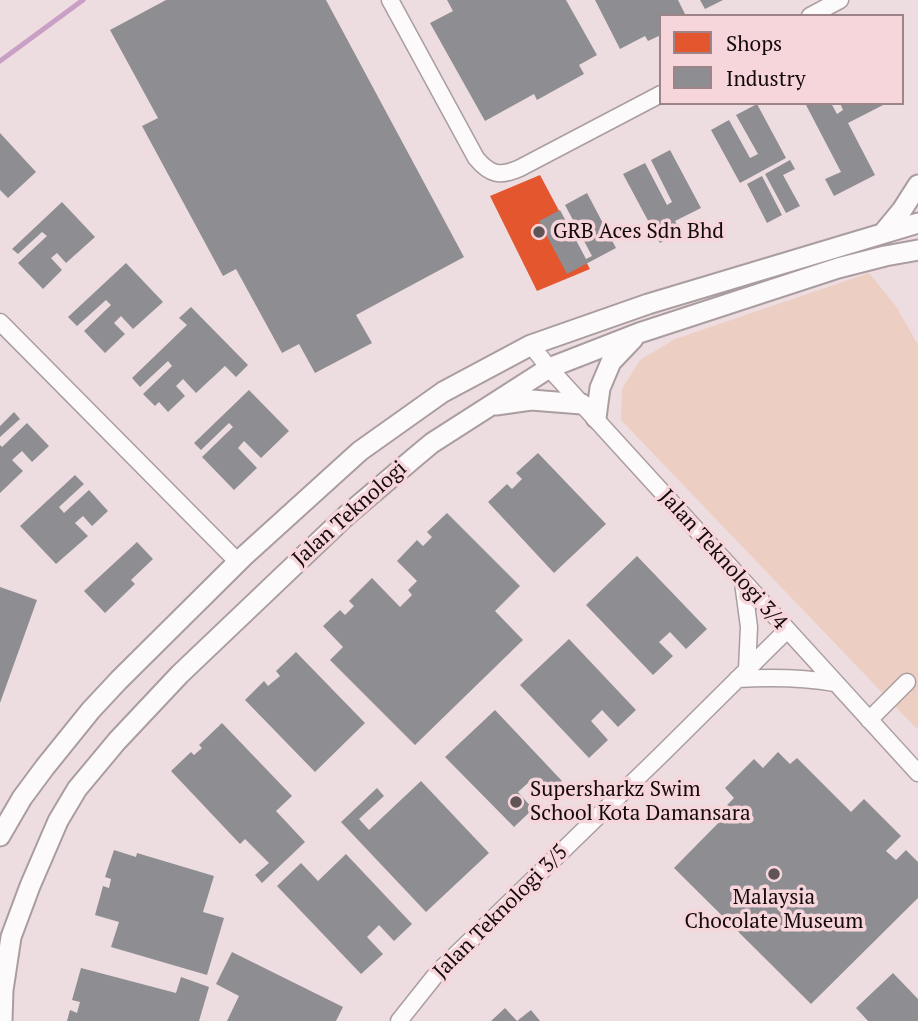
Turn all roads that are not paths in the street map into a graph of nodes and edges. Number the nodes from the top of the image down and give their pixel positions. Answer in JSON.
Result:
{"nodes":[{"id":1,"x":390,"y":0,"type":"edge"},
{"id":2,"x":840,"y":0,"type":"edge"},
{"id":3,"x":814,"y":14,"type":"edge"},
{"id":4,"x":659,"y":95,"type":"edge"},
{"id":5,"x":918,"y":185,"type":"edge"},
{"id":6,"x":918,"y":223,"type":"edge"},
{"id":7,"x":883,"y":233,"type":"junction"},
{"id":8,"x":918,"y":239,"type":"edge"},
{"id":9,"x":918,"y":250,"type":"edge"},
{"id":10,"x":884,"y":256,"type":"junction"},
{"id":11,"x":0,"y":321,"type":"edge"},
{"id":12,"x":639,"y":333,"type":"junction"},
{"id":13,"x":531,"y":345,"type":"junction"},
{"id":14,"x":549,"y":368,"type":"junction"},
{"id":15,"x":488,"y":406,"type":"junction"},
{"id":16,"x":589,"y":411,"type":"junction"},
{"id":17,"x":238,"y":562,"type":"junction"},
{"id":18,"x":743,"y":582,"type":"junction"},
{"id":19,"x":787,"y":630,"type":"junction"},
{"id":20,"x":742,"y":674,"type":"junction"},
{"id":21,"x":907,"y":682,"type":"dead end"},
{"id":22,"x":835,"y":683,"type":"junction"},
{"id":23,"x":869,"y":720,"type":"junction"},
{"id":24,"x":918,"y":773,"type":"edge"},
{"id":25,"x":0,"y":836,"type":"edge"},
{"id":26,"x":2,"y":1021,"type":"edge"},
{"id":27,"x":399,"y":1021,"type":"edge"}],
"edges":[{"from":1,"to":4,"type":"street"},
{"from":2,"to":3,"type":"street"},
{"from":5,"to":7,"type":"street"},
{"from":6,"to":7,"type":"street","name":"Jalan Teknologi"},
{"from":7,"to":13,"type":"street","name":"Jalan Teknologi"},
{"from":8,"to":10,"type":"street"},
{"from":9,"to":10,"type":"street","name":"Jalan Teknologi"},
{"from":10,"to":12,"type":"street","name":"Jalan Teknologi"},
{"from":11,"to":17,"type":"street"},
{"from":12,"to":14,"type":"street","name":"Jalan Teknologi"},
{"from":12,"to":16,"type":"street"},
{"from":13,"to":14,"type":"street","name":"Jalan Teknologi 3/4"},
{"from":13,"to":17,"type":"street","name":"Jalan Teknologi"},
{"from":14,"to":15,"type":"street","name":"Jalan Teknologi"},
{"from":14,"to":16,"type":"street","name":"Jalan Teknologi 3/4"},
{"from":15,"to":16,"type":"street"},
{"from":15,"to":26,"type":"street","name":"Jalan Teknologi"},
{"from":16,"to":18,"type":"street","name":"Jalan Teknologi 3/4"},
{"from":17,"to":25,"type":"street","name":"Jalan Teknologi"},
{"from":18,"to":19,"type":"street","name":"Jalan Teknologi 3/4"},
{"from":18,"to":20,"type":"street"},
{"from":19,"to":20,"type":"street","name":"Jalan Teknologi 3/5"},
{"from":19,"to":22,"type":"street","name":"Jalan Teknologi 3/4"},
{"from":20,"to":22,"type":"street"},
{"from":20,"to":27,"type":"street","name":"Jalan Teknologi 3/5"},
{"from":21,"to":23,"type":"street"},
{"from":22,"to":23,"type":"street","name":"Jalan Teknologi 3/4"},
{"from":23,"to":24,"type":"street","name":"Jalan Teknologi 3/4"}]}
